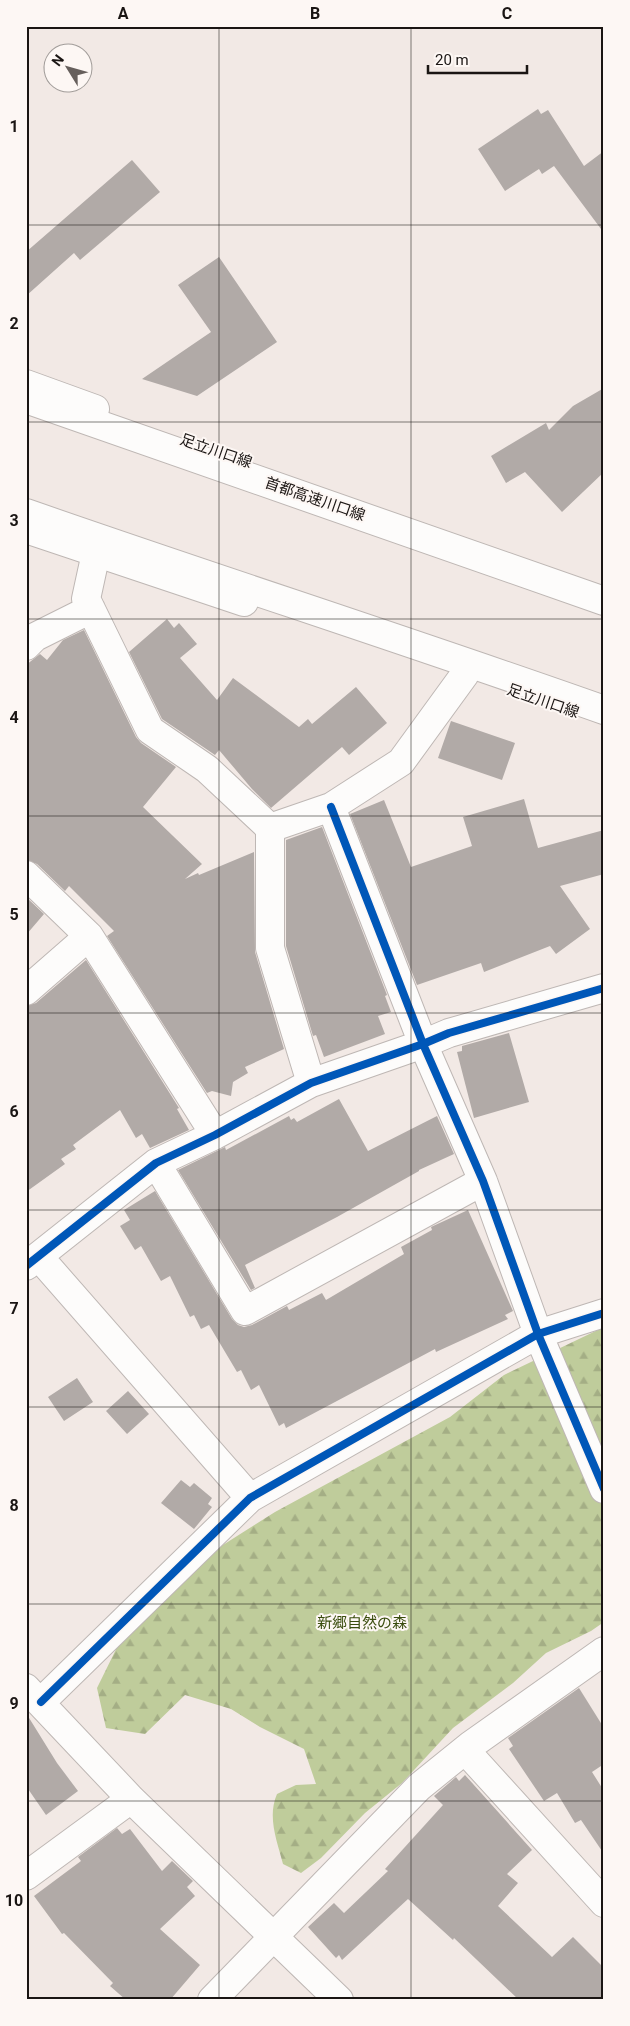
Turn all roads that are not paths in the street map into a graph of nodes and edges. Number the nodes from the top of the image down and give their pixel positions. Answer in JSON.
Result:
{"nodes":[{"id":1,"x":26,"y":384,"type":"edge"},
{"id":2,"x":26,"y":399,"type":"edge"},
{"id":3,"x":26,"y":513,"type":"edge"},
{"id":4,"x":26,"y":528,"type":"edge"},
{"id":5,"x":96,"y":553,"type":"junction"},
{"id":6,"x":604,"y":586,"type":"edge"},
{"id":7,"x":604,"y":601,"type":"edge"},
{"id":8,"x":92,"y":609,"type":"junction"},
{"id":9,"x":26,"y":646,"type":"edge"},
{"id":10,"x":464,"y":674,"type":"junction"},
{"id":11,"x":604,"y":710,"type":"edge"},
{"id":12,"x":604,"y":722,"type":"edge"},
{"id":13,"x":330,"y":807,"type":"junction"},
{"id":14,"x":270,"y":828,"type":"junction"},
{"id":15,"x":26,"y":875,"type":"edge"},
{"id":16,"x":89,"y":936,"type":"junction"},
{"id":17,"x":604,"y":988,"type":"edge"},
{"id":18,"x":26,"y":991,"type":"edge"},
{"id":19,"x":423,"y":1044,"type":"junction"},
{"id":20,"x":311,"y":1083,"type":"junction"},
{"id":21,"x":215,"y":1135,"type":"junction"},
{"id":22,"x":156,"y":1163,"type":"junction"},
{"id":23,"x":483,"y":1181,"type":"junction"},
{"id":24,"x":33,"y":1261,"type":"edge"},
{"id":25,"x":604,"y":1313,"type":"edge"},
{"id":26,"x":538,"y":1334,"type":"junction"},
{"id":27,"x":604,"y":1488,"type":"edge"},
{"id":28,"x":250,"y":1498,"type":"junction"},
{"id":29,"x":604,"y":1651,"type":"edge"},
{"id":30,"x":34,"y":1695,"type":"edge"},
{"id":31,"x":465,"y":1750,"type":"junction"},
{"id":32,"x":131,"y":1799,"type":"junction"},
{"id":33,"x":26,"y":1876,"type":"edge"},
{"id":34,"x":604,"y":1903,"type":"edge"},
{"id":35,"x":274,"y":1938,"type":"junction"},
{"id":36,"x":212,"y":2000,"type":"edge"},
{"id":37,"x":339,"y":2000,"type":"edge"}],
"edges":[{"from":1,"to":6,"type":"main road","name":"足立川口線"},
{"from":2,"to":7,"type":"main road","name":"首都高速川口線"},
{"from":3,"to":11,"type":"main road"},
{"from":4,"to":5,"type":"main road","name":"足立川口線"},
{"from":5,"to":8,"type":"main road"},
{"from":5,"to":10,"type":"main road","name":"足立川口線"},
{"from":8,"to":9,"type":"main road"},
{"from":8,"to":14,"type":"main road"},
{"from":10,"to":12,"type":"main road","name":"足立川口線"},
{"from":10,"to":13,"type":"main road"},
{"from":13,"to":14,"type":"main road"},
{"from":13,"to":19,"type":"main road"},
{"from":14,"to":20,"type":"main road"},
{"from":15,"to":16,"type":"main road"},
{"from":16,"to":18,"type":"main road"},
{"from":16,"to":21,"type":"main road"},
{"from":17,"to":19,"type":"main road"},
{"from":19,"to":20,"type":"main road"},
{"from":19,"to":23,"type":"main road"},
{"from":20,"to":21,"type":"main road"},
{"from":21,"to":22,"type":"main road"},
{"from":22,"to":23,"type":"main road"},
{"from":22,"to":24,"type":"main road"},
{"from":23,"to":26,"type":"main road"},
{"from":24,"to":28,"type":"main road"},
{"from":25,"to":26,"type":"main road"},
{"from":26,"to":27,"type":"main road"},
{"from":26,"to":28,"type":"main road"},
{"from":28,"to":30,"type":"main road"},
{"from":29,"to":31,"type":"main road"},
{"from":30,"to":32,"type":"main road"},
{"from":31,"to":34,"type":"main road"},
{"from":31,"to":35,"type":"main road"},
{"from":32,"to":33,"type":"main road"},
{"from":32,"to":35,"type":"main road"},
{"from":35,"to":36,"type":"main road"},
{"from":35,"to":37,"type":"main road"}]}
